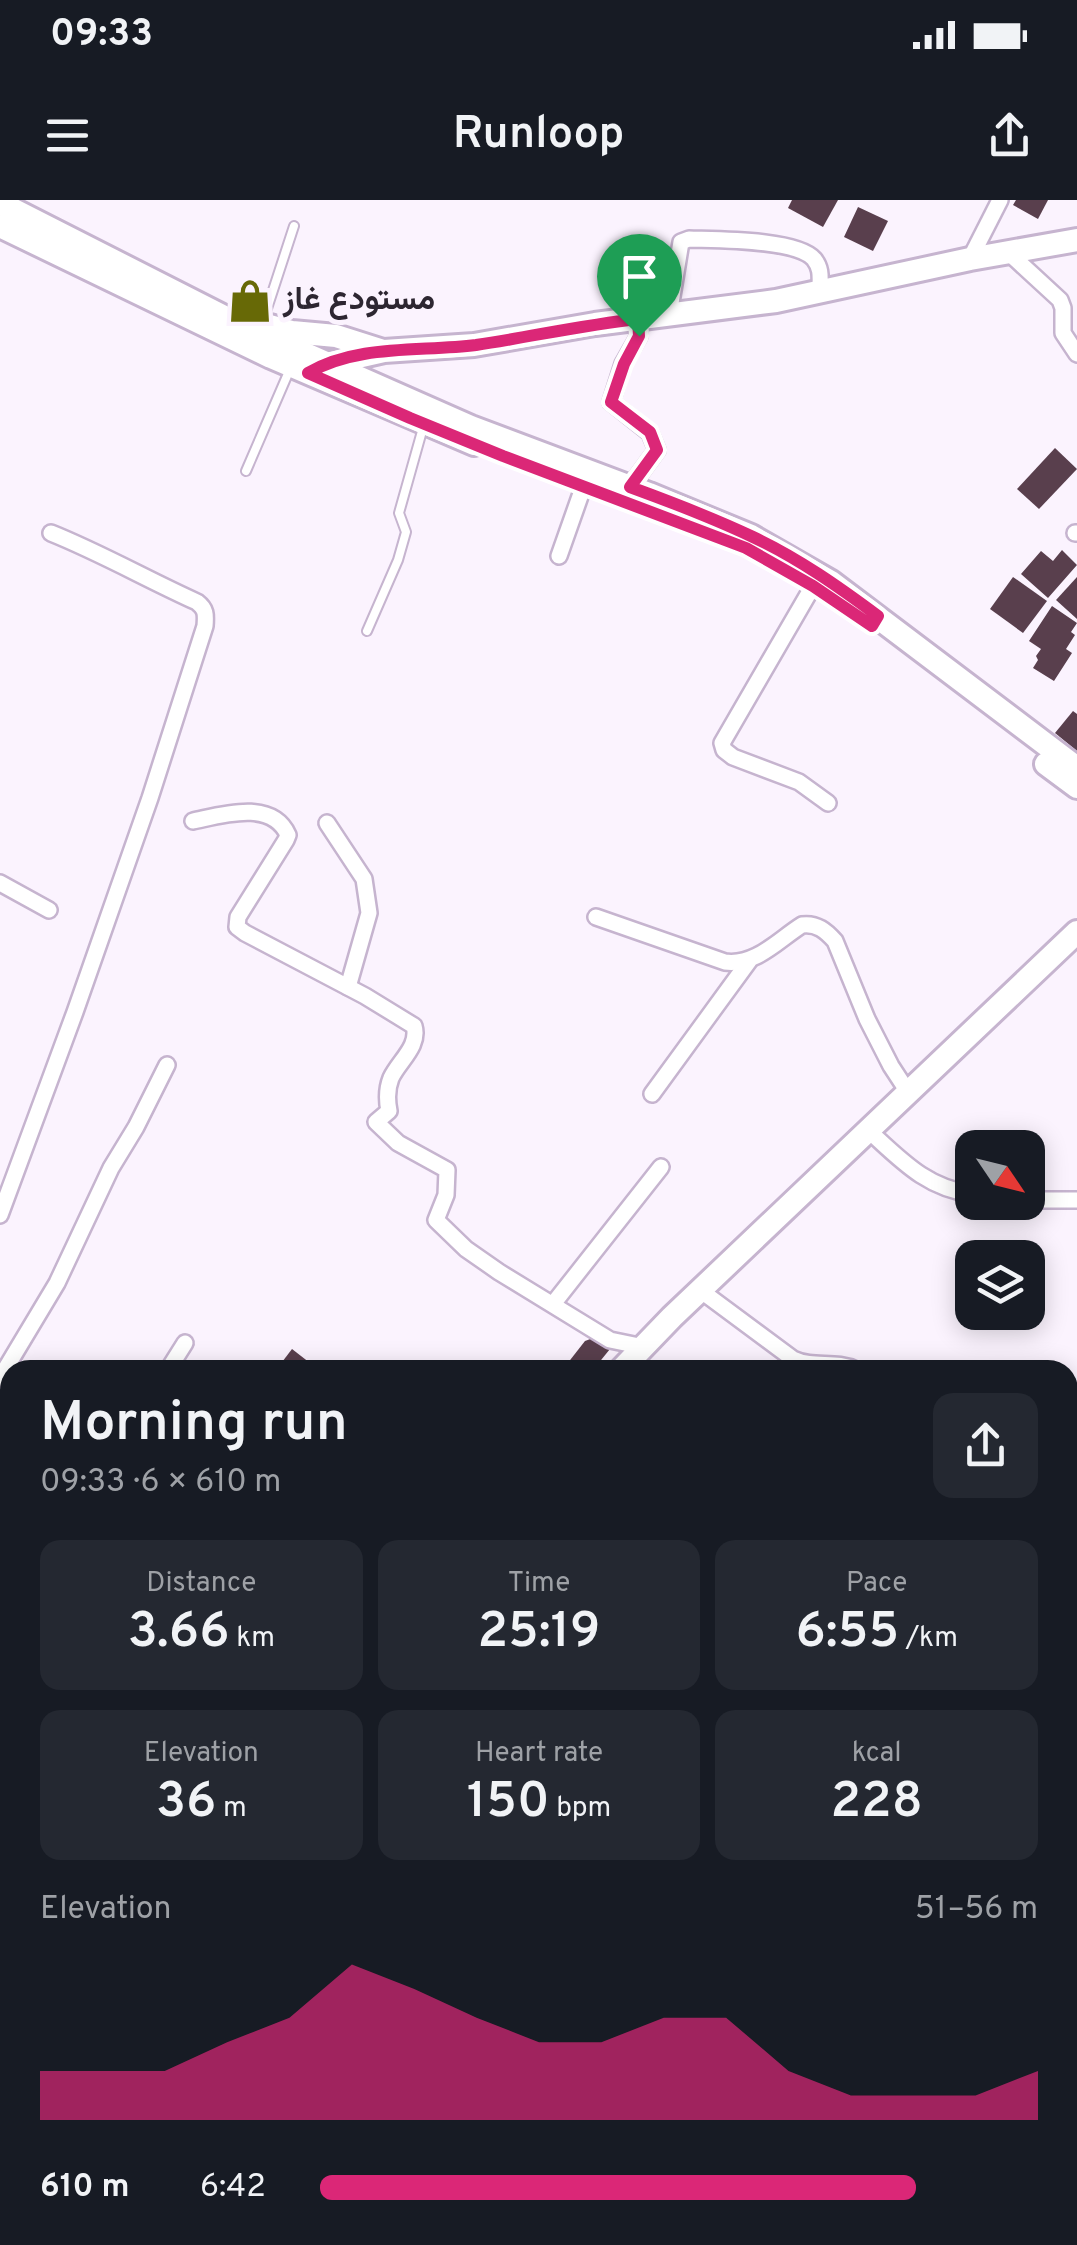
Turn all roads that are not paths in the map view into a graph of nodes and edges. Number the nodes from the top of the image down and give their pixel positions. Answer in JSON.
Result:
{"nodes":[{"id":1,"x":1000,"y":200,"type":"edge"},
{"id":2,"x":0,"y":203,"type":"edge"},
{"id":3,"x":0,"y":226,"type":"edge"},
{"id":4,"x":294,"y":226,"type":"dead end"},
{"id":5,"x":1077,"y":240,"type":"edge"},
{"id":6,"x":1009,"y":253,"type":"junction"},
{"id":7,"x":970,"y":259,"type":"junction"},
{"id":8,"x":820,"y":290,"type":"junction"},
{"id":9,"x":669,"y":315,"type":"junction"},
{"id":10,"x":638,"y":319,"type":"junction"},
{"id":11,"x":251,"y":324,"type":"junction"},
{"id":12,"x":384,"y":351,"type":"junction"},
{"id":13,"x":1077,"y":354,"type":"edge"},
{"id":14,"x":308,"y":367,"type":"junction"},
{"id":15,"x":424,"y":424,"type":"junction"},
{"id":16,"x":246,"y":471,"type":"dead end"},
{"id":17,"x":584,"y":485,"type":"junction"},
{"id":18,"x":630,"y":487,"type":"junction"},
{"id":19,"x":51,"y":534,"type":"dead end"},
{"id":20,"x":558,"y":556,"type":"dead end"},
{"id":21,"x":813,"y":586,"type":"junction"},
{"id":22,"x":875,"y":621,"type":"junction"},
{"id":23,"x":367,"y":632,"type":"dead end"},
{"id":24,"x":1077,"y":768,"type":"edge"},
{"id":25,"x":1077,"y":787,"type":"edge"},
{"id":26,"x":828,"y":803,"type":"dead end"},
{"id":27,"x":193,"y":820,"type":"dead end"},
{"id":28,"x":327,"y":823,"type":"dead end"},
{"id":29,"x":0,"y":883,"type":"edge"},
{"id":30,"x":49,"y":910,"type":"dead end"},
{"id":31,"x":596,"y":917,"type":"dead end"},
{"id":32,"x":1077,"y":932,"type":"edge"},
{"id":33,"x":749,"y":961,"type":"junction"},
{"id":34,"x":348,"y":986,"type":"junction"},
{"id":35,"x":167,"y":1065,"type":"dead end"},
{"id":36,"x":908,"y":1092,"type":"junction"},
{"id":37,"x":652,"y":1094,"type":"dead end"},
{"id":38,"x":868,"y":1130,"type":"junction"},
{"id":39,"x":661,"y":1167,"type":"dead end"},
{"id":40,"x":955,"y":1191,"type":"edge"},
{"id":41,"x":1045,"y":1200,"type":"edge"},
{"id":42,"x":1077,"y":1200,"type":"edge"},
{"id":43,"x":0,"y":1215,"type":"edge"},
{"id":44,"x":700,"y":1290,"type":"junction"},
{"id":45,"x":553,"y":1304,"type":"junction"},
{"id":46,"x":185,"y":1343,"type":"dead end"},
{"id":47,"x":644,"y":1347,"type":"junction"},
{"id":48,"x":11,"y":1360,"type":"edge"},
{"id":49,"x":174,"y":1360,"type":"edge"},
{"id":50,"x":631,"y":1360,"type":"edge"},
{"id":51,"x":796,"y":1360,"type":"edge"}],
"edges":[{"from":1,"to":7,"type":"street"},
{"from":2,"to":11,"type":"main road"},
{"from":3,"to":14,"type":"main road"},
{"from":4,"to":11,"type":"lane"},
{"from":5,"to":6,"type":"main road"},
{"from":6,"to":7,"type":"main road"},
{"from":6,"to":13,"type":"street"},
{"from":7,"to":8,"type":"main road"},
{"from":8,"to":9,"type":"main road"},
{"from":8,"to":9,"type":"street"},
{"from":9,"to":10,"type":"main road"},
{"from":10,"to":12,"type":"main road"},
{"from":10,"to":18,"type":"street"},
{"from":11,"to":12,"type":"main road"},
{"from":11,"to":14,"type":"main road"},
{"from":12,"to":14,"type":"main road"},
{"from":14,"to":15,"type":"main road"},
{"from":14,"to":16,"type":"lane"},
{"from":14,"to":18,"type":"main road"},
{"from":15,"to":17,"type":"main road"},
{"from":15,"to":23,"type":"lane"},
{"from":17,"to":20,"type":"street"},
{"from":17,"to":21,"type":"main road"},
{"from":18,"to":22,"type":"main road"},
{"from":19,"to":43,"type":"street"},
{"from":21,"to":22,"type":"main road"},
{"from":21,"to":26,"type":"street"},
{"from":22,"to":24,"type":"main road"},
{"from":22,"to":25,"type":"main road"},
{"from":27,"to":34,"type":"street"},
{"from":28,"to":34,"type":"street"},
{"from":29,"to":30,"type":"street"},
{"from":31,"to":33,"type":"street"},
{"from":32,"to":36,"type":"main road"},
{"from":33,"to":36,"type":"street"},
{"from":33,"to":37,"type":"street"},
{"from":34,"to":45,"type":"street"},
{"from":35,"to":48,"type":"street"},
{"from":36,"to":38,"type":"main road"},
{"from":38,"to":40,"type":"street"},
{"from":38,"to":44,"type":"main road"},
{"from":39,"to":45,"type":"street"},
{"from":41,"to":42,"type":"street"},
{"from":44,"to":47,"type":"main road"},
{"from":44,"to":51,"type":"street"},
{"from":45,"to":47,"type":"street"},
{"from":46,"to":49,"type":"street"},
{"from":47,"to":50,"type":"main road"}]}
